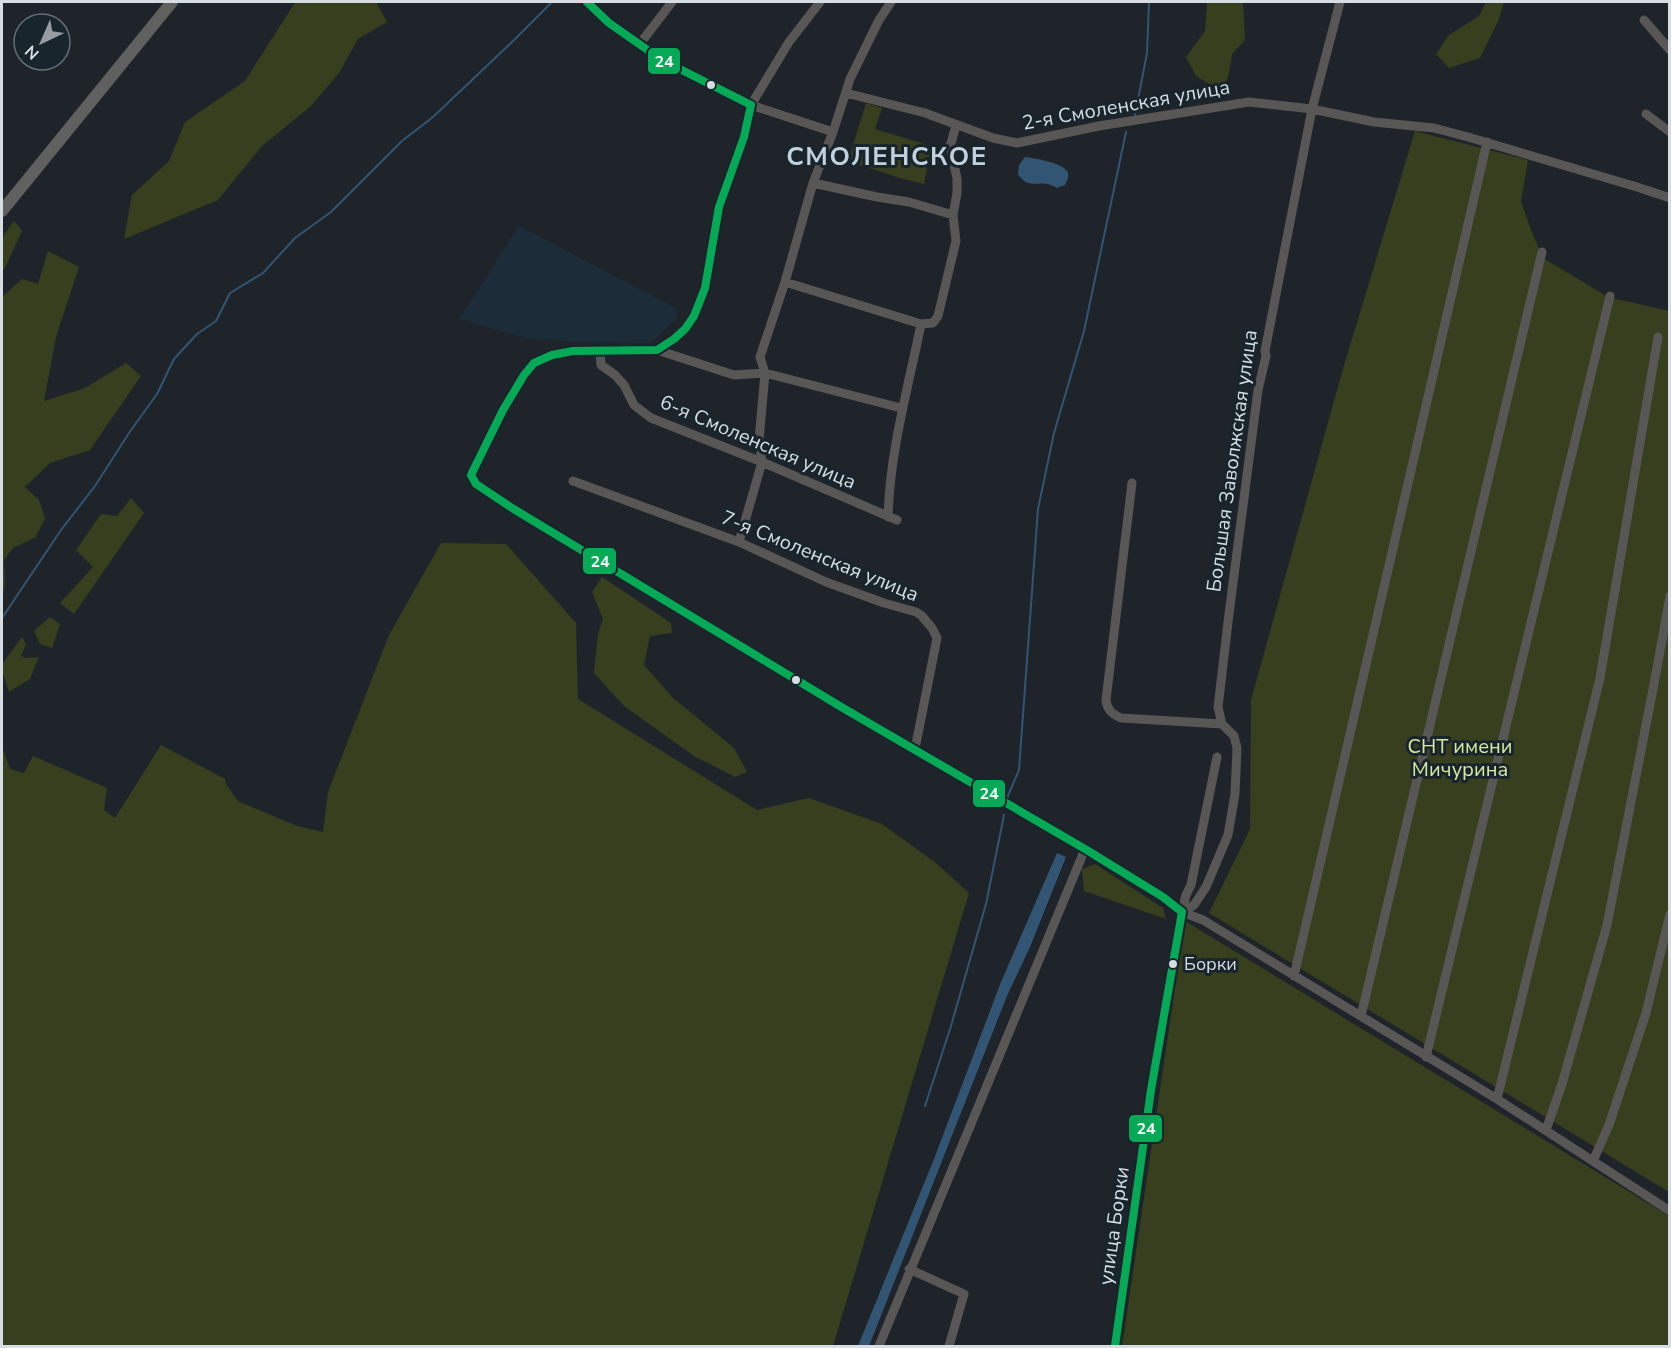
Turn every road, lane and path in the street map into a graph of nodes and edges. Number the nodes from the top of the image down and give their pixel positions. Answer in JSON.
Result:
{"nodes":[{"id":1,"x":172,"y":2,"type":"edge"},
{"id":2,"x":588,"y":2,"type":"edge"},
{"id":3,"x":672,"y":2,"type":"edge"},
{"id":4,"x":820,"y":2,"type":"edge"},
{"id":5,"x":891,"y":2,"type":"edge"},
{"id":6,"x":1340,"y":2,"type":"edge"},
{"id":7,"x":1644,"y":20,"type":"dead end"},
{"id":8,"x":639,"y":45,"type":"junction"},
{"id":9,"x":1670,"y":50,"type":"edge"},
{"id":10,"x":846,"y":93,"type":"junction"},
{"id":11,"x":751,"y":105,"type":"junction"},
{"id":12,"x":1312,"y":109,"type":"junction"},
{"id":13,"x":1646,"y":114,"type":"dead end"},
{"id":14,"x":956,"y":124,"type":"junction"},
{"id":15,"x":833,"y":132,"type":"junction"},
{"id":16,"x":1670,"y":132,"type":"edge"},
{"id":17,"x":1487,"y":142,"type":"junction"},
{"id":18,"x":813,"y":183,"type":"junction"},
{"id":19,"x":1670,"y":198,"type":"edge"},
{"id":20,"x":2,"y":211,"type":"edge"},
{"id":21,"x":953,"y":215,"type":"junction"},
{"id":22,"x":1542,"y":252,"type":"dead end"},
{"id":23,"x":785,"y":282,"type":"junction"},
{"id":24,"x":1610,"y":296,"type":"dead end"},
{"id":25,"x":921,"y":324,"type":"junction"},
{"id":26,"x":1658,"y":337,"type":"dead end"},
{"id":27,"x":657,"y":350,"type":"junction"},
{"id":28,"x":600,"y":351,"type":"junction"},
{"id":29,"x":765,"y":373,"type":"junction"},
{"id":30,"x":902,"y":408,"type":"junction"},
{"id":31,"x":762,"y":462,"type":"junction"},
{"id":32,"x":573,"y":481,"type":"dead end"},
{"id":33,"x":1132,"y":483,"type":"dead end"},
{"id":34,"x":740,"y":542,"type":"junction"},
{"id":35,"x":1670,"y":596,"type":"edge"},
{"id":36,"x":1222,"y":724,"type":"junction"},
{"id":37,"x":915,"y":749,"type":"junction"},
{"id":38,"x":1217,"y":757,"type":"dead end"},
{"id":39,"x":1085,"y":849,"type":"junction"},
{"id":40,"x":1182,"y":912,"type":"junction"},
{"id":41,"x":1670,"y":914,"type":"edge"},
{"id":42,"x":1294,"y":976,"type":"junction"},
{"id":43,"x":1361,"y":1016,"type":"junction"},
{"id":44,"x":1426,"y":1057,"type":"junction"},
{"id":45,"x":1497,"y":1099,"type":"junction"},
{"id":46,"x":1545,"y":1130,"type":"junction"},
{"id":47,"x":1593,"y":1161,"type":"junction"},
{"id":48,"x":1670,"y":1210,"type":"edge"},
{"id":49,"x":909,"y":1269,"type":"junction"},
{"id":50,"x":879,"y":1347,"type":"edge"},
{"id":51,"x":949,"y":1347,"type":"edge"},
{"id":52,"x":1114,"y":1347,"type":"edge"}],
"edges":[{"from":1,"to":20,"type":"main road"},
{"from":2,"to":8,"type":"street"},
{"from":3,"to":8,"type":"street"},
{"from":4,"to":11,"type":"street"},
{"from":5,"to":10,"type":"street"},
{"from":6,"to":12,"type":"street","name":"Большая Заволжская улица"},
{"from":7,"to":9,"type":"street"},
{"from":8,"to":11,"type":"street"},
{"from":10,"to":14,"type":"street","name":"2-я Смоленская улица"},
{"from":10,"to":15,"type":"street"},
{"from":11,"to":15,"type":"street"},
{"from":11,"to":27,"type":"street"},
{"from":12,"to":14,"type":"street","name":"2-я Смоленская улица"},
{"from":12,"to":17,"type":"street","name":"2-я Смоленская улица"},
{"from":12,"to":36,"type":"street","name":"Большая Заволжская улица"},
{"from":13,"to":16,"type":"street"},
{"from":14,"to":21,"type":"street"},
{"from":15,"to":18,"type":"street"},
{"from":17,"to":19,"type":"street","name":"2-я Смоленская улица"},
{"from":17,"to":42,"type":"street"},
{"from":18,"to":21,"type":"street"},
{"from":18,"to":23,"type":"street"},
{"from":21,"to":25,"type":"street"},
{"from":22,"to":43,"type":"street"},
{"from":23,"to":25,"type":"street"},
{"from":23,"to":29,"type":"street"},
{"from":24,"to":44,"type":"street"},
{"from":25,"to":30,"type":"street"},
{"from":26,"to":45,"type":"street"},
{"from":27,"to":28,"type":"street"},
{"from":27,"to":29,"type":"street"},
{"from":28,"to":31,"type":"street","name":"6-я Смоленская улица"},
{"from":28,"to":37,"type":"street"},
{"from":29,"to":30,"type":"street"},
{"from":29,"to":31,"type":"street"},
{"from":30,"to":31,"type":"street","name":"6-я Смоленская улица"},
{"from":31,"to":34,"type":"street"},
{"from":32,"to":34,"type":"street","name":"7-я Смоленская улица"},
{"from":33,"to":36,"type":"street"},
{"from":34,"to":37,"type":"street","name":"7-я Смоленская улица"},
{"from":35,"to":46,"type":"street"},
{"from":36,"to":40,"type":"street","name":"Большая Заволжская улица"},
{"from":37,"to":39,"type":"street"},
{"from":38,"to":40,"type":"street","name":"улица Борки"},
{"from":39,"to":40,"type":"street"},
{"from":39,"to":49,"type":"street"},
{"from":40,"to":42,"type":"street"},
{"from":40,"to":52,"type":"street","name":"улица Борки"},
{"from":41,"to":47,"type":"street"},
{"from":42,"to":43,"type":"street"},
{"from":43,"to":44,"type":"street"},
{"from":44,"to":45,"type":"street"},
{"from":45,"to":46,"type":"street"},
{"from":46,"to":47,"type":"street"},
{"from":47,"to":48,"type":"street"},
{"from":49,"to":50,"type":"street"},
{"from":49,"to":51,"type":"street"}]}
